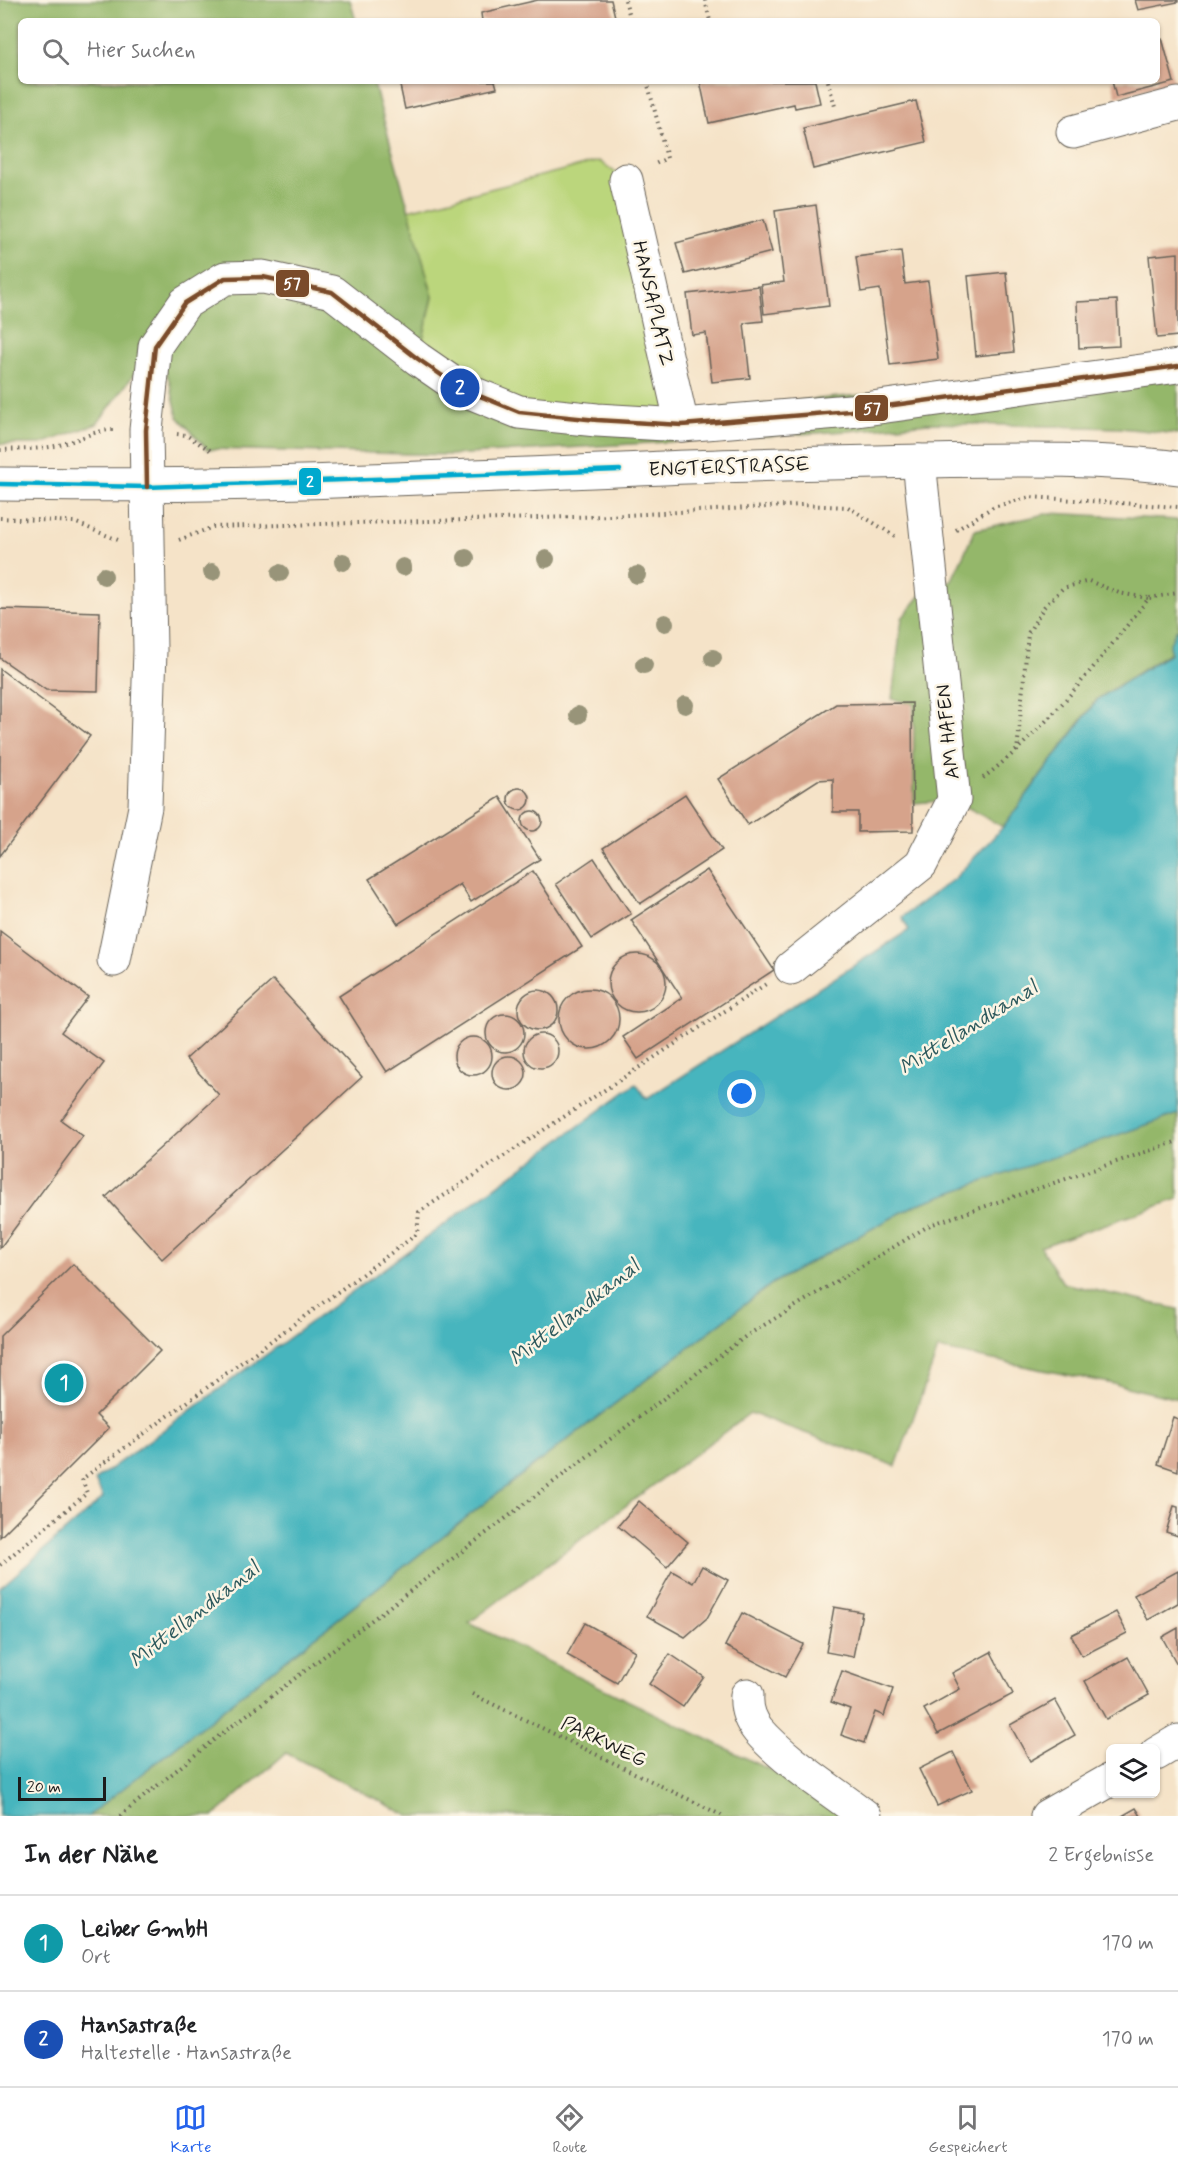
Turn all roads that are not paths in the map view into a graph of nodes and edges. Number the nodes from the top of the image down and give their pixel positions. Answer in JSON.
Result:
{"nodes":[{"id":1,"x":1178,"y":104,"type":"edge"},
{"id":2,"x":1073,"y":132,"type":"dead end"},
{"id":3,"x":626,"y":180,"type":"road end"},
{"id":4,"x":1178,"y":366,"type":"edge"},
{"id":5,"x":682,"y":425,"type":"junction"},
{"id":6,"x":919,"y":461,"type":"junction"},
{"id":7,"x":1178,"y":468,"type":"edge"},
{"id":8,"x":0,"y":484,"type":"edge"},
{"id":9,"x":147,"y":487,"type":"junction"},
{"id":10,"x":114,"y":960,"type":"dead end"},
{"id":11,"x":791,"y":968,"type":"road end"},
{"id":12,"x":747,"y":1695,"type":"dead end"},
{"id":13,"x":1178,"y":1741,"type":"edge"},
{"id":14,"x":1160,"y":1751,"type":"edge"},
{"id":15,"x":1106,"y":1782,"type":"edge"},
{"id":16,"x":865,"y":1816,"type":"edge"},
{"id":17,"x":1047,"y":1816,"type":"edge"}],
"edges":[{"from":1,"to":2,"type":"street"},
{"from":3,"to":5,"type":"street","name":"HANSAPLATZ"},
{"from":4,"to":5,"type":"street"},
{"from":5,"to":9,"type":"street"},
{"from":6,"to":7,"type":"street","name":"ENGTERSTRASSE"},
{"from":6,"to":9,"type":"street","name":"ENGTERSTRASSE"},
{"from":6,"to":11,"type":"street","name":"AM HAFEN"},
{"from":8,"to":9,"type":"street","name":"ENGTERSTRASSE"},
{"from":9,"to":10,"type":"street"},
{"from":12,"to":16,"type":"street"},
{"from":13,"to":14,"type":"street"},
{"from":15,"to":17,"type":"street"}]}
